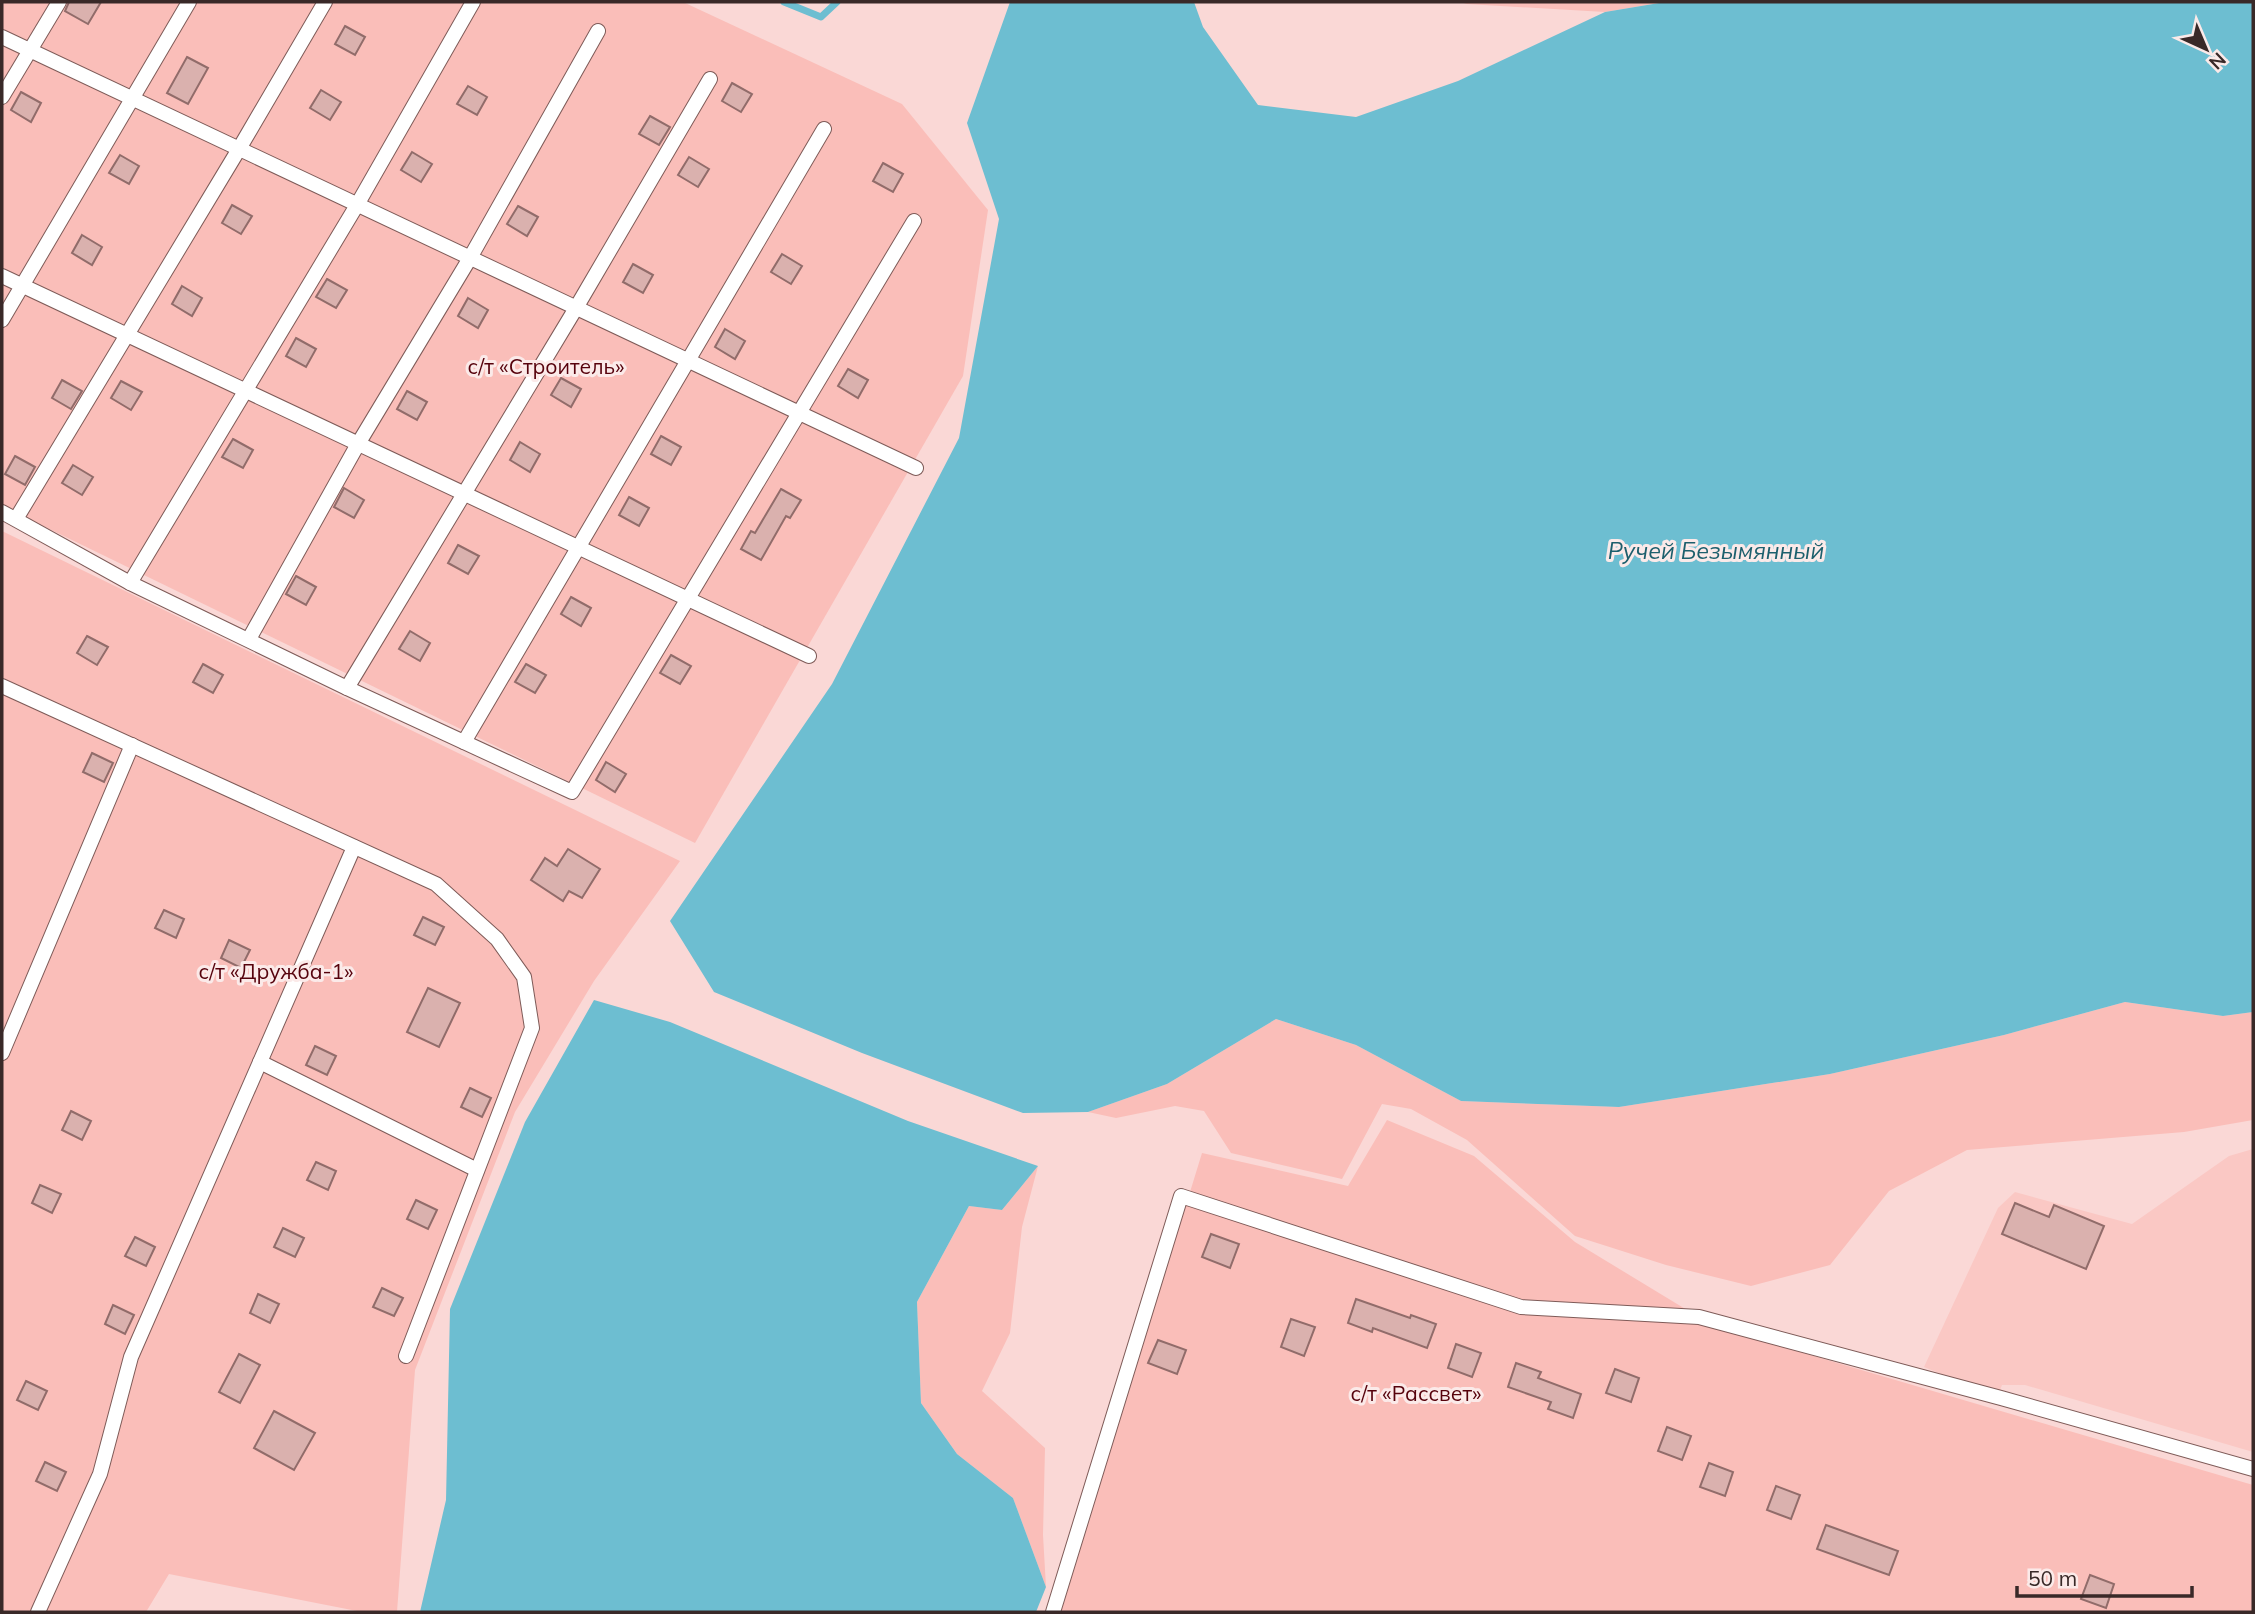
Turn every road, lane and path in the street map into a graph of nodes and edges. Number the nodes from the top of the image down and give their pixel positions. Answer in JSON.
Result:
{"nodes":[{"id":1,"x":59,"y":2,"type":"edge"},
{"id":2,"x":189,"y":2,"type":"edge"},
{"id":3,"x":325,"y":2,"type":"edge"},
{"id":4,"x":473,"y":2,"type":"edge"},
{"id":5,"x":598,"y":32,"type":"dead end"},
{"id":6,"x":2,"y":37,"type":"edge"},
{"id":7,"x":30,"y":50,"type":"junction"},
{"id":8,"x":710,"y":79,"type":"dead end"},
{"id":9,"x":2,"y":97,"type":"edge"},
{"id":10,"x":132,"y":99,"type":"junction"},
{"id":11,"x":824,"y":129,"type":"dead end"},
{"id":12,"x":239,"y":149,"type":"junction"},
{"id":13,"x":357,"y":205,"type":"junction"},
{"id":14,"x":914,"y":221,"type":"dead end"},
{"id":15,"x":470,"y":258,"type":"junction"},
{"id":16,"x":2,"y":276,"type":"edge"},
{"id":17,"x":22,"y":286,"type":"junction"},
{"id":18,"x":576,"y":308,"type":"junction"},
{"id":19,"x":2,"y":320,"type":"edge"},
{"id":20,"x":125,"y":334,"type":"junction"},
{"id":21,"x":687,"y":360,"type":"junction"},
{"id":22,"x":244,"y":390,"type":"junction"},
{"id":23,"x":799,"y":413,"type":"junction"},
{"id":24,"x":358,"y":444,"type":"junction"},
{"id":25,"x":916,"y":468,"type":"dead end"},
{"id":26,"x":463,"y":494,"type":"junction"},
{"id":27,"x":2,"y":513,"type":"edge"},
{"id":28,"x":16,"y":519,"type":"junction"},
{"id":29,"x":578,"y":548,"type":"junction"},
{"id":30,"x":130,"y":583,"type":"junction"},
{"id":31,"x":687,"y":600,"type":"junction"},
{"id":32,"x":249,"y":639,"type":"junction"},
{"id":33,"x":810,"y":656,"type":"dead end"},
{"id":34,"x":2,"y":687,"type":"edge"},
{"id":35,"x":347,"y":688,"type":"junction"},
{"id":36,"x":464,"y":742,"type":"junction"},
{"id":37,"x":132,"y":746,"type":"junction"},
{"id":38,"x":355,"y":847,"type":"junction"},
{"id":39,"x":2,"y":1053,"type":"edge"},
{"id":40,"x":260,"y":1062,"type":"junction"},
{"id":41,"x":477,"y":1170,"type":"junction"},
{"id":42,"x":406,"y":1356,"type":"dead end"},
{"id":43,"x":2253,"y":1469,"type":"edge"},
{"id":44,"x":38,"y":1612,"type":"edge"},
{"id":45,"x":1053,"y":1612,"type":"edge"}],
"edges":[{"from":1,"to":7,"type":"lane"},
{"from":2,"to":10,"type":"lane"},
{"from":3,"to":12,"type":"lane"},
{"from":4,"to":13,"type":"lane"},
{"from":5,"to":15,"type":"lane"},
{"from":6,"to":7,"type":"lane"},
{"from":7,"to":9,"type":"lane"},
{"from":7,"to":10,"type":"lane"},
{"from":8,"to":18,"type":"lane"},
{"from":10,"to":12,"type":"lane"},
{"from":10,"to":17,"type":"lane"},
{"from":11,"to":21,"type":"lane"},
{"from":12,"to":13,"type":"lane"},
{"from":12,"to":20,"type":"lane"},
{"from":13,"to":15,"type":"lane"},
{"from":13,"to":22,"type":"lane"},
{"from":14,"to":23,"type":"lane"},
{"from":15,"to":18,"type":"lane"},
{"from":15,"to":24,"type":"lane"},
{"from":16,"to":17,"type":"lane"},
{"from":17,"to":19,"type":"lane"},
{"from":17,"to":20,"type":"lane"},
{"from":18,"to":21,"type":"lane"},
{"from":18,"to":26,"type":"lane"},
{"from":20,"to":22,"type":"lane"},
{"from":20,"to":28,"type":"lane"},
{"from":21,"to":23,"type":"lane"},
{"from":21,"to":29,"type":"lane"},
{"from":22,"to":24,"type":"lane"},
{"from":22,"to":30,"type":"lane"},
{"from":23,"to":25,"type":"lane"},
{"from":23,"to":31,"type":"lane"},
{"from":24,"to":26,"type":"lane"},
{"from":24,"to":32,"type":"lane"},
{"from":26,"to":29,"type":"lane"},
{"from":26,"to":35,"type":"lane"},
{"from":27,"to":28,"type":"lane"},
{"from":28,"to":30,"type":"lane"},
{"from":29,"to":31,"type":"lane"},
{"from":29,"to":36,"type":"lane"},
{"from":30,"to":32,"type":"lane"},
{"from":31,"to":33,"type":"lane"},
{"from":31,"to":36,"type":"lane"},
{"from":32,"to":35,"type":"lane"},
{"from":34,"to":37,"type":"lane"},
{"from":35,"to":36,"type":"lane"},
{"from":37,"to":38,"type":"lane"},
{"from":37,"to":39,"type":"lane"},
{"from":38,"to":40,"type":"lane"},
{"from":38,"to":41,"type":"lane"},
{"from":40,"to":41,"type":"lane"},
{"from":40,"to":44,"type":"lane"},
{"from":41,"to":42,"type":"lane"},
{"from":43,"to":45,"type":"lane"}]}
